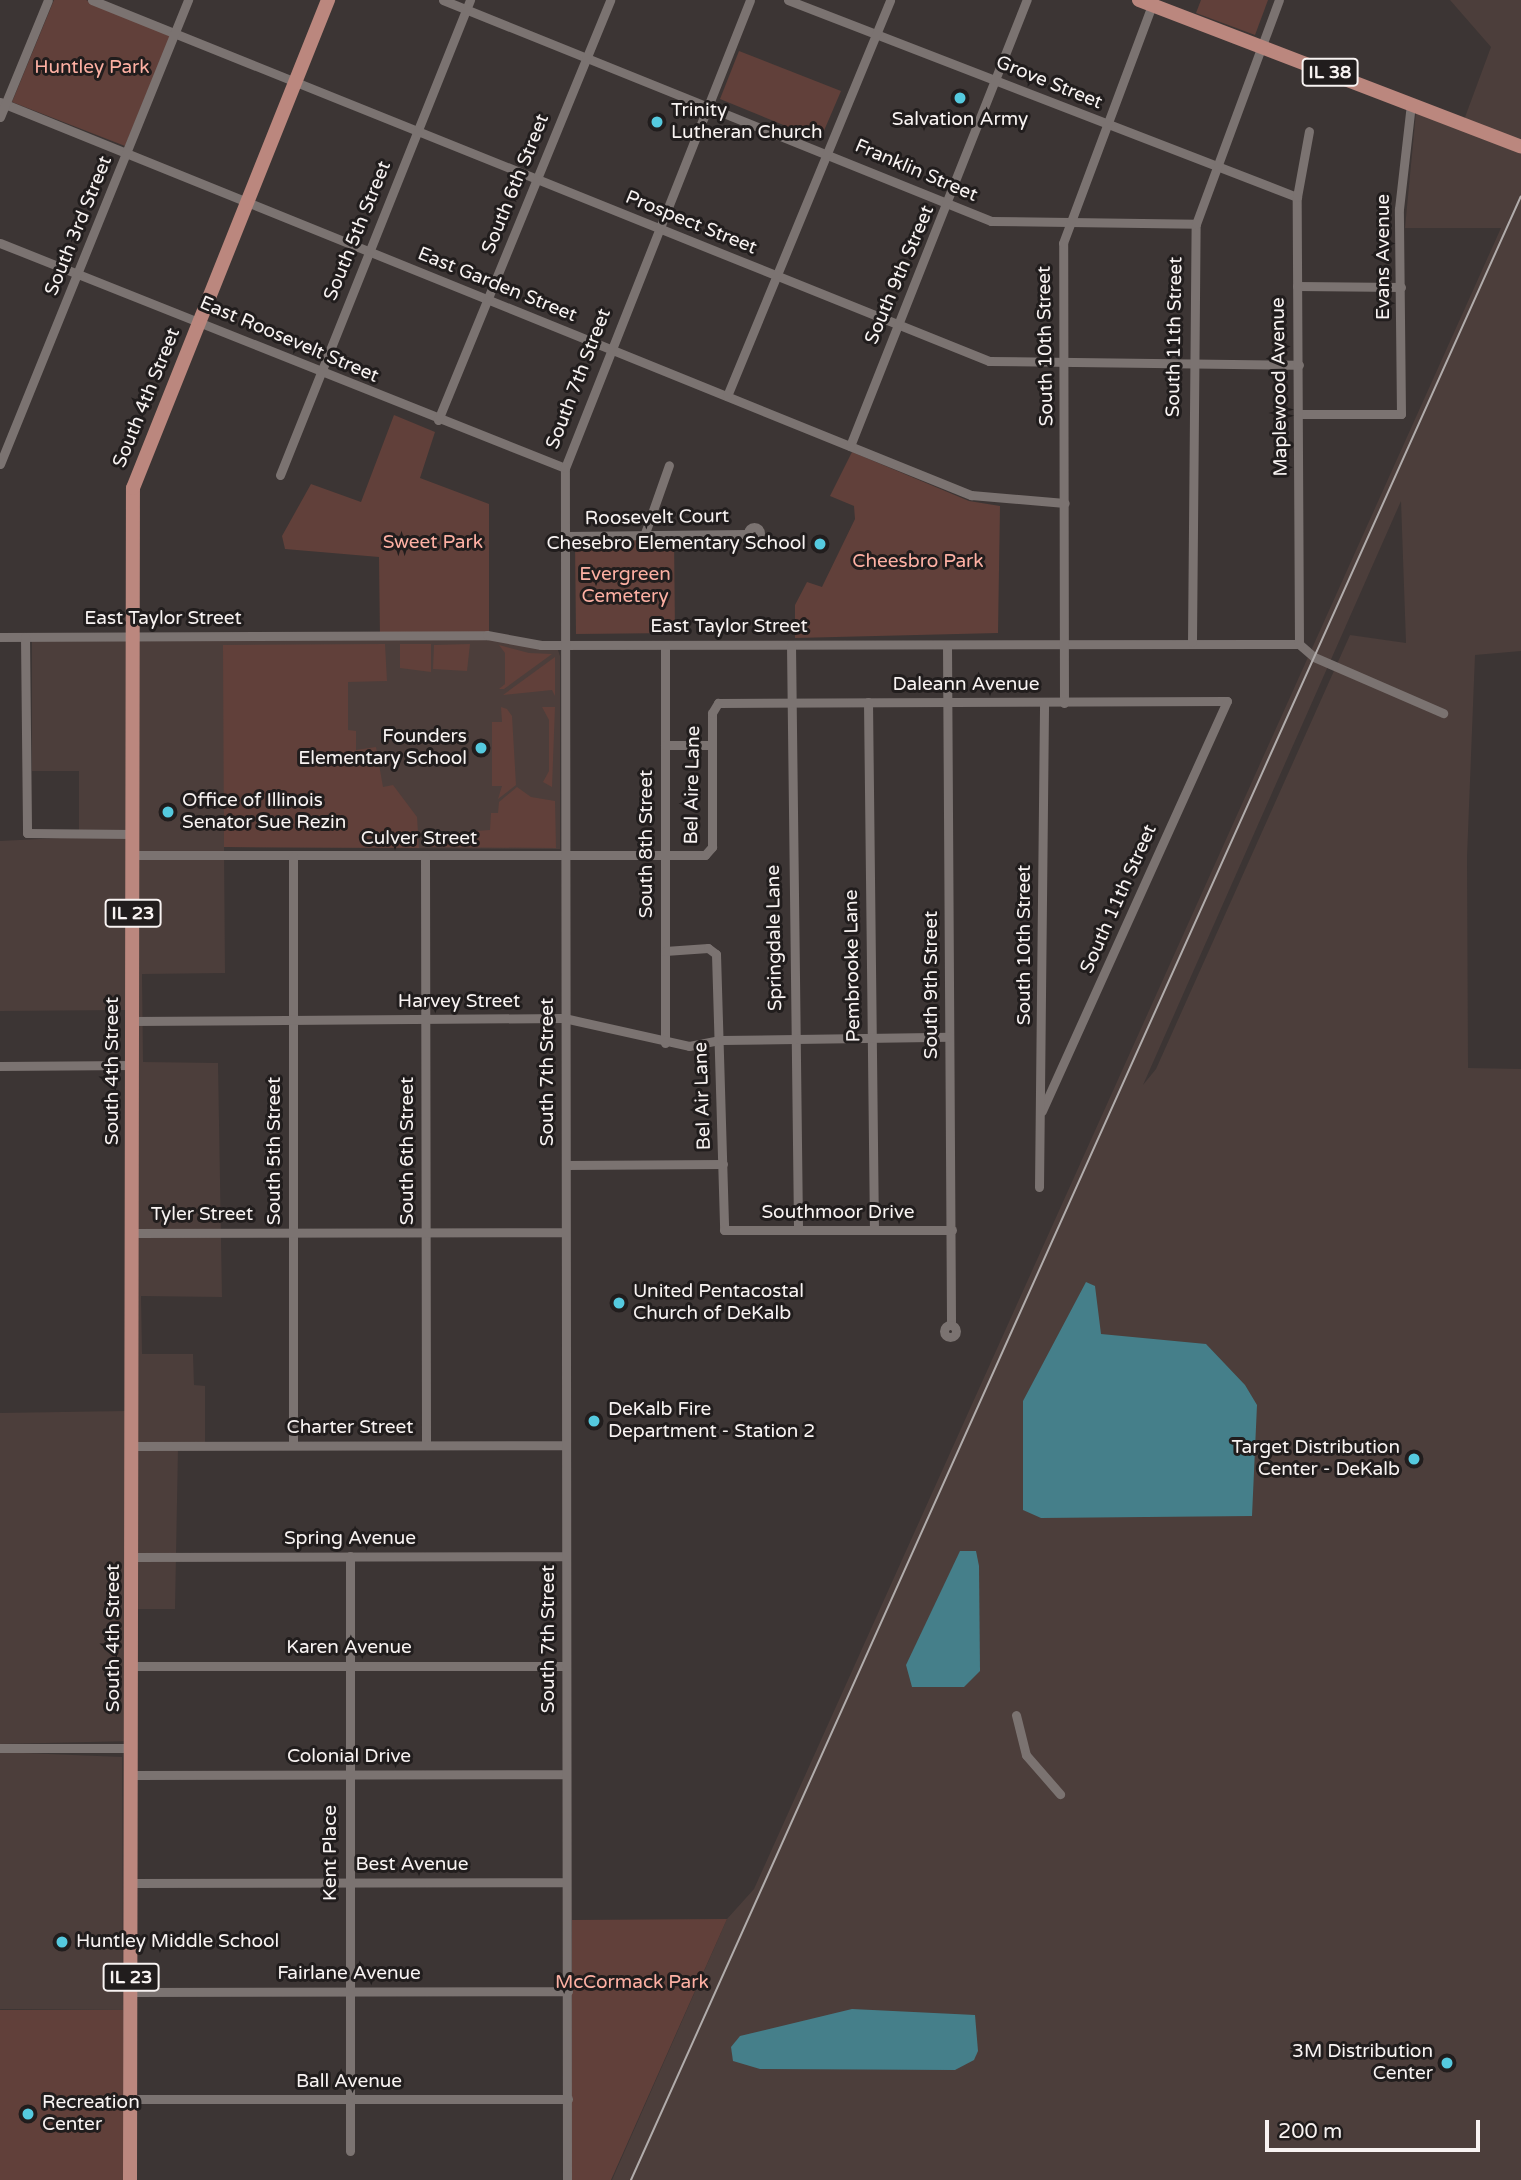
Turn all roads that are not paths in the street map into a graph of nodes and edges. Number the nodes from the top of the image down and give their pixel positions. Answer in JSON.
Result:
{"nodes":[{"id":1,"x":48,"y":0,"type":"edge"},
{"id":2,"x":92,"y":0,"type":"edge"},
{"id":3,"x":188,"y":0,"type":"edge"},
{"id":4,"x":328,"y":0,"type":"edge"},
{"id":5,"x":443,"y":0,"type":"edge"},
{"id":6,"x":610,"y":0,"type":"edge"},
{"id":7,"x":750,"y":0,"type":"edge"},
{"id":8,"x":789,"y":0,"type":"edge"},
{"id":9,"x":890,"y":0,"type":"edge"},
{"id":10,"x":1027,"y":0,"type":"edge"},
{"id":11,"x":1279,"y":0,"type":"edge"},
{"id":12,"x":1148,"y":2,"type":"edge"},
{"id":13,"x":468,"y":5,"type":"edge"},
{"id":14,"x":175,"y":33,"type":"junction"},
{"id":15,"x":876,"y":35,"type":"junction"},
{"id":16,"x":1263,"y":45,"type":"junction"},
{"id":17,"x":586,"y":58,"type":"junction"},
{"id":18,"x":994,"y":80,"type":"junction"},
{"id":19,"x":295,"y":83,"type":"junction"},
{"id":20,"x":1412,"y":100,"type":"junction"},
{"id":21,"x":3,"y":104,"type":"edge"},
{"id":22,"x":708,"y":104,"type":"junction"},
{"id":23,"x":0,"y":117,"type":"edge"},
{"id":24,"x":1107,"y":125,"type":"junction"},
{"id":25,"x":1309,"y":131,"type":"dead end"},
{"id":26,"x":417,"y":132,"type":"junction"},
{"id":27,"x":1521,"y":146,"type":"edge"},
{"id":28,"x":126,"y":153,"type":"junction"},
{"id":29,"x":828,"y":153,"type":"junction"},
{"id":30,"x":1218,"y":167,"type":"junction"},
{"id":31,"x":536,"y":179,"type":"junction"},
{"id":32,"x":1297,"y":197,"type":"junction"},
{"id":33,"x":245,"y":202,"type":"junction"},
{"id":34,"x":949,"y":203,"type":"junction"},
{"id":35,"x":1069,"y":223,"type":"junction"},
{"id":36,"x":1196,"y":224,"type":"junction"},
{"id":37,"x":656,"y":228,"type":"junction"},
{"id":38,"x":0,"y":243,"type":"edge"},
{"id":39,"x":367,"y":251,"type":"junction"},
{"id":40,"x":79,"y":274,"type":"junction"},
{"id":41,"x":776,"y":275,"type":"junction"},
{"id":42,"x":1297,"y":286,"type":"junction"},
{"id":43,"x":1401,"y":287,"type":"junction"},
{"id":44,"x":487,"y":299,"type":"junction"},
{"id":45,"x":199,"y":321,"type":"junction"},
{"id":46,"x":898,"y":325,"type":"junction"},
{"id":47,"x":608,"y":349,"type":"junction"},
{"id":48,"x":1064,"y":363,"type":"junction"},
{"id":49,"x":1298,"y":365,"type":"junction"},
{"id":50,"x":1190,"y":366,"type":"junction"},
{"id":51,"x":321,"y":373,"type":"junction"},
{"id":52,"x":727,"y":396,"type":"junction"},
{"id":53,"x":1299,"y":414,"type":"junction"},
{"id":54,"x":438,"y":419,"type":"junction"},
{"id":55,"x":850,"y":446,"type":"junction"},
{"id":56,"x":0,"y":464,"type":"edge"},
{"id":57,"x":669,"y":465,"type":"dead end"},
{"id":58,"x":565,"y":468,"type":"junction"},
{"id":59,"x":280,"y":475,"type":"dead end"},
{"id":60,"x":1065,"y":503,"type":"junction"},
{"id":61,"x":748,"y":534,"type":"dead end"},
{"id":62,"x":566,"y":536,"type":"junction"},
{"id":63,"x":644,"y":536,"type":"junction"},
{"id":64,"x":132,"y":636,"type":"junction"},
{"id":65,"x":0,"y":637,"type":"edge"},
{"id":66,"x":25,"y":637,"type":"junction"},
{"id":67,"x":1192,"y":642,"type":"junction"},
{"id":68,"x":1063,"y":643,"type":"junction"},
{"id":69,"x":1299,"y":644,"type":"junction"},
{"id":70,"x":565,"y":645,"type":"junction"},
{"id":71,"x":664,"y":645,"type":"junction"},
{"id":72,"x":791,"y":645,"type":"junction"},
{"id":73,"x":947,"y":645,"type":"junction"},
{"id":74,"x":1227,"y":701,"type":"joint"},
{"id":75,"x":868,"y":702,"type":"junction"},
{"id":76,"x":790,"y":703,"type":"junction"},
{"id":77,"x":948,"y":703,"type":"junction"},
{"id":78,"x":1044,"y":703,"type":"junction"},
{"id":79,"x":1063,"y":703,"type":"junction"},
{"id":80,"x":712,"y":713,"type":"joint"},
{"id":81,"x":1443,"y":713,"type":"dead end"},
{"id":82,"x":665,"y":745,"type":"junction"},
{"id":83,"x":712,"y":745,"type":"junction"},
{"id":84,"x":133,"y":834,"type":"junction"},
{"id":85,"x":133,"y":855,"type":"junction"},
{"id":86,"x":665,"y":855,"type":"junction"},
{"id":87,"x":705,"y":855,"type":"joint"},
{"id":88,"x":293,"y":856,"type":"junction"},
{"id":89,"x":425,"y":856,"type":"junction"},
{"id":90,"x":567,"y":856,"type":"junction"},
{"id":91,"x":665,"y":951,"type":"junction"},
{"id":92,"x":564,"y":1018,"type":"junction"},
{"id":93,"x":292,"y":1020,"type":"junction"},
{"id":94,"x":425,"y":1020,"type":"junction"},
{"id":95,"x":132,"y":1021,"type":"junction"},
{"id":96,"x":872,"y":1037,"type":"junction"},
{"id":97,"x":949,"y":1037,"type":"junction"},
{"id":98,"x":794,"y":1038,"type":"junction"},
{"id":99,"x":721,"y":1040,"type":"junction"},
{"id":100,"x":665,"y":1043,"type":"junction"},
{"id":101,"x":132,"y":1065,"type":"junction"},
{"id":102,"x":0,"y":1066,"type":"edge"},
{"id":103,"x":1042,"y":1111,"type":"junction"},
{"id":104,"x":723,"y":1164,"type":"junction"},
{"id":105,"x":566,"y":1166,"type":"junction"},
{"id":106,"x":1040,"y":1187,"type":"dead end"},
{"id":107,"x":724,"y":1230,"type":"joint"},
{"id":108,"x":798,"y":1230,"type":"junction"},
{"id":109,"x":874,"y":1230,"type":"junction"},
{"id":110,"x":951,"y":1230,"type":"junction"},
{"id":111,"x":425,"y":1231,"type":"junction"},
{"id":112,"x":293,"y":1232,"type":"junction"},
{"id":113,"x":565,"y":1232,"type":"junction"},
{"id":114,"x":133,"y":1233,"type":"junction"},
{"id":115,"x":951,"y":1324,"type":"dead end"},
{"id":116,"x":426,"y":1445,"type":"junction"},
{"id":117,"x":566,"y":1445,"type":"junction"},
{"id":118,"x":134,"y":1446,"type":"junction"},
{"id":119,"x":293,"y":1446,"type":"junction"},
{"id":120,"x":350,"y":1556,"type":"junction"},
{"id":121,"x":566,"y":1556,"type":"junction"},
{"id":122,"x":133,"y":1557,"type":"junction"},
{"id":123,"x":133,"y":1666,"type":"junction"},
{"id":124,"x":349,"y":1666,"type":"junction"},
{"id":125,"x":566,"y":1666,"type":"junction"},
{"id":126,"x":1016,"y":1716,"type":"dead end"},
{"id":127,"x":0,"y":1748,"type":"edge"},
{"id":128,"x":132,"y":1748,"type":"junction"},
{"id":129,"x":132,"y":1774,"type":"junction"},
{"id":130,"x":349,"y":1774,"type":"junction"},
{"id":131,"x":566,"y":1774,"type":"junction"},
{"id":132,"x":1060,"y":1794,"type":"dead end"},
{"id":133,"x":566,"y":1882,"type":"junction"},
{"id":134,"x":131,"y":1883,"type":"junction"},
{"id":135,"x":349,"y":1883,"type":"junction"},
{"id":136,"x":348,"y":1991,"type":"junction"},
{"id":137,"x":568,"y":1991,"type":"junction"},
{"id":138,"x":131,"y":1992,"type":"junction"},
{"id":139,"x":131,"y":2099,"type":"junction"},
{"id":140,"x":350,"y":2099,"type":"junction"},
{"id":141,"x":568,"y":2099,"type":"junction"},
{"id":142,"x":350,"y":2151,"type":"dead end"},
{"id":143,"x":130,"y":2180,"type":"edge"},
{"id":144,"x":567,"y":2180,"type":"edge"}],
"edges":[{"from":1,"to":21,"type":"street"},
{"from":2,"to":14,"type":"street","name":"Prospect Street"},
{"from":3,"to":14,"type":"street","name":"South 3rd Street"},
{"from":4,"to":19,"type":"main road","name":"South 4th Street","number":"IL 23"},
{"from":5,"to":13,"type":"street","name":"Franklin Street"},
{"from":6,"to":17,"type":"street","name":"South 6th Street"},
{"from":7,"to":22,"type":"street","name":"South 7th Street"},
{"from":8,"to":15,"type":"street","name":"Grove Street"},
{"from":9,"to":15,"type":"street"},
{"from":10,"to":18,"type":"street","name":"South 9th Street"},
{"from":11,"to":16,"type":"street","name":"South 11th Street"},
{"from":12,"to":16,"type":"main road","number":"IL 38"},
{"from":12,"to":24,"type":"street","name":"South 10th Street"},
{"from":13,"to":17,"type":"street","name":"Franklin Street"},
{"from":13,"to":26,"type":"street","name":"South 5th Street"},
{"from":14,"to":19,"type":"street","name":"Prospect Street"},
{"from":14,"to":28,"type":"street","name":"South 3rd Street"},
{"from":15,"to":18,"type":"street","name":"Grove Street"},
{"from":15,"to":29,"type":"street"},
{"from":16,"to":20,"type":"main road","number":"IL 38"},
{"from":16,"to":30,"type":"street","name":"South 11th Street"},
{"from":17,"to":22,"type":"street","name":"Franklin Street"},
{"from":17,"to":31,"type":"street","name":"South 6th Street"},
{"from":18,"to":24,"type":"street","name":"Grove Street"},
{"from":18,"to":34,"type":"street","name":"South 9th Street"},
{"from":19,"to":26,"type":"street","name":"Prospect Street"},
{"from":19,"to":33,"type":"main road","name":"South 4th Street","number":"IL 23"},
{"from":20,"to":27,"type":"main road","number":"IL 38"},
{"from":20,"to":43,"type":"street","name":"Evans Avenue"},
{"from":21,"to":23,"type":"street"},
{"from":21,"to":28,"type":"street","name":"East Garden Street"},
{"from":22,"to":29,"type":"street","name":"Franklin Street"},
{"from":22,"to":37,"type":"street","name":"South 7th Street"},
{"from":24,"to":30,"type":"street","name":"Grove Street"},
{"from":24,"to":35,"type":"street","name":"South 10th Street"},
{"from":25,"to":32,"type":"street","name":"Maplewood Avenue"},
{"from":26,"to":31,"type":"street","name":"Prospect Street"},
{"from":26,"to":39,"type":"street","name":"South 5th Street"},
{"from":28,"to":33,"type":"street","name":"East Garden Street"},
{"from":28,"to":40,"type":"street","name":"South 3rd Street"},
{"from":29,"to":34,"type":"street","name":"Franklin Street"},
{"from":29,"to":41,"type":"street"},
{"from":30,"to":32,"type":"street","name":"Grove Street"},
{"from":30,"to":36,"type":"street","name":"South 11th Street"},
{"from":31,"to":37,"type":"street","name":"Prospect Street"},
{"from":31,"to":44,"type":"street","name":"South 6th Street"},
{"from":32,"to":42,"type":"street","name":"Maplewood Avenue"},
{"from":33,"to":39,"type":"street","name":"East Garden Street"},
{"from":33,"to":45,"type":"main road","name":"South 4th Street","number":"IL 23"},
{"from":34,"to":35,"type":"street","name":"Franklin Street"},
{"from":34,"to":46,"type":"street","name":"South 9th Street"},
{"from":35,"to":36,"type":"street","name":"Franklin Street"},
{"from":35,"to":48,"type":"street","name":"South 10th Street"},
{"from":36,"to":50,"type":"street","name":"South 11th Street"},
{"from":37,"to":41,"type":"street","name":"Prospect Street"},
{"from":37,"to":47,"type":"street","name":"South 7th Street"},
{"from":38,"to":40,"type":"street","name":"East Roosevelt Street"},
{"from":39,"to":44,"type":"street","name":"East Garden Street"},
{"from":39,"to":51,"type":"street","name":"South 5th Street"},
{"from":40,"to":45,"type":"street","name":"East Roosevelt Street"},
{"from":40,"to":56,"type":"street","name":"South 3rd Street"},
{"from":41,"to":46,"type":"street","name":"Prospect Street"},
{"from":41,"to":52,"type":"street"},
{"from":42,"to":43,"type":"street"},
{"from":42,"to":49,"type":"street","name":"Maplewood Avenue"},
{"from":43,"to":53,"type":"street","name":"Evans Avenue"},
{"from":44,"to":47,"type":"street","name":"East Garden Street"},
{"from":44,"to":54,"type":"street","name":"South 6th Street"},
{"from":45,"to":51,"type":"street","name":"East Roosevelt Street"},
{"from":45,"to":64,"type":"main road","name":"South 4th Street","number":"IL 23"},
{"from":46,"to":48,"type":"street","name":"Prospect Street"},
{"from":46,"to":55,"type":"street","name":"South 9th Street"},
{"from":47,"to":52,"type":"street","name":"East Garden Street"},
{"from":47,"to":58,"type":"street","name":"South 7th Street"},
{"from":48,"to":50,"type":"street","name":"Prospect Street"},
{"from":48,"to":60,"type":"street","name":"South 10th Street"},
{"from":49,"to":50,"type":"street","name":"Prospect Street"},
{"from":49,"to":53,"type":"street","name":"Maplewood Avenue"},
{"from":50,"to":67,"type":"street","name":"South 11th Street"},
{"from":51,"to":54,"type":"street","name":"East Roosevelt Street"},
{"from":51,"to":59,"type":"street","name":"South 5th Street"},
{"from":52,"to":55,"type":"street","name":"East Garden Street"},
{"from":53,"to":69,"type":"street","name":"Maplewood Avenue"},
{"from":54,"to":58,"type":"street","name":"East Roosevelt Street"},
{"from":55,"to":60,"type":"street","name":"East Garden Street"},
{"from":57,"to":63,"type":"street"},
{"from":58,"to":62,"type":"street","name":"South 7th Street"},
{"from":60,"to":68,"type":"street","name":"South 10th Street"},
{"from":61,"to":63,"type":"street","name":"Roosevelt Court"},
{"from":62,"to":63,"type":"street","name":"Roosevelt Court"},
{"from":62,"to":70,"type":"street","name":"South 7th Street"},
{"from":64,"to":66,"type":"street","name":"East Taylor Street"},
{"from":64,"to":70,"type":"street","name":"East Taylor Street"},
{"from":64,"to":84,"type":"main road","name":"South 4th Street","number":"IL 23"},
{"from":65,"to":66,"type":"street","name":"East Taylor Street"},
{"from":66,"to":84,"type":"street"},
{"from":67,"to":68,"type":"street","name":"East Taylor Street"},
{"from":67,"to":69,"type":"street","name":"East Taylor Street"},
{"from":68,"to":73,"type":"street","name":"East Taylor Street"},
{"from":68,"to":79,"type":"street","name":"South 10th Street"},
{"from":69,"to":81,"type":"street"},
{"from":70,"to":71,"type":"street","name":"East Taylor Street"},
{"from":70,"to":90,"type":"street","name":"South 7th Street"},
{"from":71,"to":72,"type":"street","name":"East Taylor Street"},
{"from":71,"to":82,"type":"street","name":"South 8th Street"},
{"from":72,"to":73,"type":"street","name":"East Taylor Street"},
{"from":72,"to":76,"type":"street","name":"Springdale Lane"},
{"from":73,"to":77,"type":"street","name":"South 9th Street"},
{"from":74,"to":79,"type":"street","name":"Daleann Avenue"},
{"from":74,"to":103,"type":"street","name":"South 11th Street"},
{"from":75,"to":76,"type":"street","name":"Daleann Avenue"},
{"from":75,"to":77,"type":"street","name":"Daleann Avenue"},
{"from":75,"to":96,"type":"street","name":"Pembrooke Lane"},
{"from":76,"to":80,"type":"street","name":"Daleann Avenue"},
{"from":76,"to":98,"type":"street","name":"Springdale Lane"},
{"from":77,"to":78,"type":"street","name":"Daleann Avenue"},
{"from":77,"to":97,"type":"street","name":"South 9th Street"},
{"from":78,"to":79,"type":"street","name":"Daleann Avenue"},
{"from":78,"to":103,"type":"street","name":"South 10th Street"},
{"from":80,"to":83,"type":"street","name":"Bel Aire Lane"},
{"from":82,"to":83,"type":"street"},
{"from":82,"to":86,"type":"street","name":"South 8th Street"},
{"from":83,"to":87,"type":"street","name":"Bel Aire Lane"},
{"from":84,"to":85,"type":"main road","name":"South 4th Street","number":"IL 23"},
{"from":85,"to":88,"type":"street","name":"Culver Street"},
{"from":85,"to":95,"type":"main road","name":"South 4th Street","number":"IL 23"},
{"from":86,"to":87,"type":"street","name":"Culver Street"},
{"from":86,"to":90,"type":"street","name":"Culver Street"},
{"from":86,"to":91,"type":"street","name":"South 8th Street"},
{"from":88,"to":89,"type":"street","name":"Culver Street"},
{"from":88,"to":93,"type":"street","name":"South 5th Street"},
{"from":89,"to":90,"type":"street","name":"Culver Street"},
{"from":89,"to":94,"type":"street","name":"South 6th Street"},
{"from":90,"to":92,"type":"street","name":"South 7th Street"},
{"from":91,"to":99,"type":"street","name":"Bel Air Lane"},
{"from":91,"to":100,"type":"street","name":"South 8th Street"},
{"from":92,"to":94,"type":"street","name":"Harvey Street"},
{"from":92,"to":100,"type":"street","name":"Harvey Street"},
{"from":92,"to":105,"type":"street","name":"South 7th Street"},
{"from":93,"to":94,"type":"street","name":"Harvey Street"},
{"from":93,"to":95,"type":"street","name":"Harvey Street"},
{"from":93,"to":112,"type":"street","name":"South 5th Street"},
{"from":94,"to":111,"type":"street","name":"South 6th Street"},
{"from":95,"to":101,"type":"main road","name":"South 4th Street","number":"IL 23"},
{"from":96,"to":97,"type":"street","name":"Harvey Street"},
{"from":96,"to":98,"type":"street","name":"Harvey Street"},
{"from":96,"to":109,"type":"street","name":"Pembrooke Lane"},
{"from":97,"to":110,"type":"street","name":"South 9th Street"},
{"from":98,"to":99,"type":"street","name":"Harvey Street"},
{"from":98,"to":108,"type":"street","name":"Springdale Lane"},
{"from":99,"to":100,"type":"street","name":"Harvey Street"},
{"from":99,"to":104,"type":"street","name":"Bel Air Lane"},
{"from":101,"to":102,"type":"street"},
{"from":101,"to":114,"type":"main road","name":"South 4th Street","number":"IL 23"},
{"from":103,"to":106,"type":"street","name":"South 10th Street"},
{"from":104,"to":105,"type":"street"},
{"from":104,"to":107,"type":"street","name":"Bel Air Lane"},
{"from":105,"to":113,"type":"street","name":"South 7th Street"},
{"from":107,"to":108,"type":"street","name":"Southmoor Drive"},
{"from":108,"to":109,"type":"street","name":"Southmoor Drive"},
{"from":109,"to":110,"type":"street","name":"Southmoor Drive"},
{"from":110,"to":115,"type":"street","name":"South 9th Street"},
{"from":111,"to":112,"type":"street","name":"Tyler Street"},
{"from":111,"to":113,"type":"street","name":"Tyler Street"},
{"from":111,"to":116,"type":"street","name":"South 6th Street"},
{"from":112,"to":114,"type":"street","name":"Tyler Street"},
{"from":112,"to":119,"type":"street","name":"South 5th Street"},
{"from":113,"to":117,"type":"street","name":"South 7th Street"},
{"from":114,"to":118,"type":"main road","name":"South 4th Street","number":"IL 23"},
{"from":116,"to":117,"type":"street","name":"Charter Street"},
{"from":116,"to":119,"type":"street","name":"Charter Street"},
{"from":117,"to":121,"type":"street","name":"South 7th Street"},
{"from":118,"to":119,"type":"street","name":"Charter Street"},
{"from":118,"to":122,"type":"main road","name":"South 4th Street","number":"IL 23"},
{"from":120,"to":121,"type":"street","name":"Spring Avenue"},
{"from":120,"to":122,"type":"street","name":"Spring Avenue"},
{"from":120,"to":124,"type":"street","name":"Kent Place"},
{"from":121,"to":125,"type":"street","name":"South 7th Street"},
{"from":122,"to":123,"type":"main road","name":"South 4th Street","number":"IL 23"},
{"from":123,"to":124,"type":"street","name":"Karen Avenue"},
{"from":123,"to":128,"type":"main road","name":"South 4th Street","number":"IL 23"},
{"from":124,"to":125,"type":"street","name":"Karen Avenue"},
{"from":124,"to":130,"type":"street","name":"Kent Place"},
{"from":125,"to":131,"type":"street","name":"South 7th Street"},
{"from":126,"to":132,"type":"street"},
{"from":127,"to":128,"type":"street"},
{"from":128,"to":129,"type":"main road","name":"South 4th Street","number":"IL 23"},
{"from":129,"to":130,"type":"street","name":"Colonial Drive"},
{"from":129,"to":134,"type":"main road","name":"South 4th Street","number":"IL 23"},
{"from":130,"to":131,"type":"street","name":"Colonial Drive"},
{"from":130,"to":135,"type":"street","name":"Kent Place"},
{"from":131,"to":133,"type":"street","name":"South 7th Street"},
{"from":133,"to":135,"type":"street","name":"Best Avenue"},
{"from":133,"to":137,"type":"street","name":"South 7th Street"},
{"from":134,"to":135,"type":"street","name":"Best Avenue"},
{"from":134,"to":138,"type":"main road","name":"South 4th Street","number":"IL 23"},
{"from":135,"to":136,"type":"street","name":"Kent Place"},
{"from":136,"to":137,"type":"street","name":"Fairlane Avenue"},
{"from":136,"to":138,"type":"street","name":"Fairlane Avenue"},
{"from":136,"to":140,"type":"street","name":"Kent Place"},
{"from":137,"to":141,"type":"street","name":"South 7th Street"},
{"from":138,"to":139,"type":"main road","name":"South 4th Street","number":"IL 23"},
{"from":139,"to":140,"type":"street","name":"Ball Avenue"},
{"from":139,"to":143,"type":"main road","name":"South 4th Street","number":"IL 23"},
{"from":140,"to":141,"type":"street","name":"Ball Avenue"},
{"from":140,"to":142,"type":"street","name":"Kent Place"},
{"from":141,"to":144,"type":"street","name":"South 7th Street"}]}
